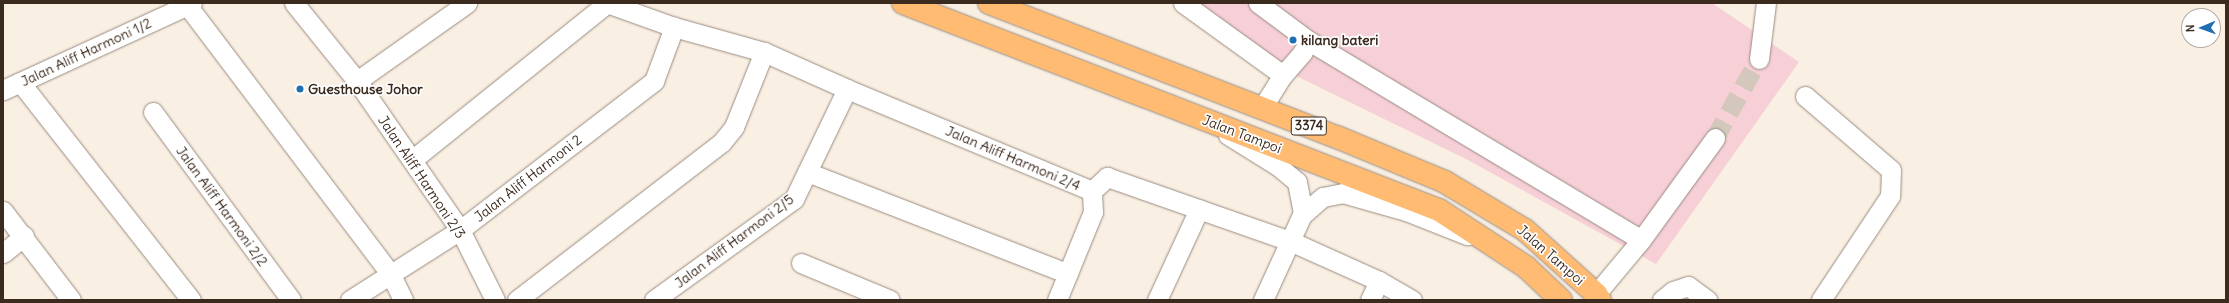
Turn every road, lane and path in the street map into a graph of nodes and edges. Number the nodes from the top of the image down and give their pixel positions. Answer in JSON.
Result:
{"nodes":[{"id":1,"x":294,"y":3,"type":"edge"},
{"id":2,"x":467,"y":3,"type":"edge"},
{"id":3,"x":607,"y":3,"type":"edge"},
{"id":4,"x":903,"y":3,"type":"edge"},
{"id":5,"x":1183,"y":3,"type":"edge"},
{"id":6,"x":1258,"y":3,"type":"edge"},
{"id":7,"x":1766,"y":3,"type":"edge"},
{"id":8,"x":189,"y":4,"type":"edge"},
{"id":9,"x":996,"y":4,"type":"edge"},
{"id":10,"x":674,"y":27,"type":"junction"},
{"id":11,"x":1309,"y":41,"type":"junction"},
{"id":12,"x":764,"y":52,"type":"junction"},
{"id":13,"x":1759,"y":59,"type":"tunnel mouth"},
{"id":14,"x":1283,"y":75,"type":"junction"},
{"id":15,"x":357,"y":81,"type":"junction"},
{"id":16,"x":11,"y":86,"type":"edge"},
{"id":17,"x":847,"y":89,"type":"junction"},
{"id":18,"x":1805,"y":96,"type":"dead end"},
{"id":19,"x":1262,"y":108,"type":"junction"},
{"id":20,"x":153,"y":112,"type":"dead end"},
{"id":21,"x":1199,"y":118,"type":"junction"},
{"id":22,"x":1715,"y":138,"type":"tunnel mouth"},
{"id":23,"x":412,"y":160,"type":"junction"},
{"id":24,"x":806,"y":172,"type":"junction"},
{"id":25,"x":1092,"y":191,"type":"junction"},
{"id":26,"x":1199,"y":209,"type":"junction"},
{"id":27,"x":3,"y":211,"type":"edge"},
{"id":28,"x":1303,"y":214,"type":"junction"},
{"id":29,"x":460,"y":230,"type":"junction"},
{"id":30,"x":24,"y":236,"type":"junction"},
{"id":31,"x":1291,"y":240,"type":"junction"},
{"id":32,"x":1641,"y":240,"type":"junction"},
{"id":33,"x":1497,"y":248,"type":"junction"},
{"id":34,"x":3,"y":253,"type":"edge"},
{"id":35,"x":800,"y":262,"type":"dead end"},
{"id":36,"x":391,"y":274,"type":"junction"},
{"id":37,"x":1068,"y":274,"type":"junction"},
{"id":38,"x":1379,"y":281,"type":"junction"},
{"id":39,"x":1598,"y":297,"type":"edge"},
{"id":40,"x":71,"y":300,"type":"edge"},
{"id":41,"x":191,"y":300,"type":"edge"},
{"id":42,"x":291,"y":300,"type":"edge"},
{"id":43,"x":350,"y":300,"type":"edge"},
{"id":44,"x":403,"y":300,"type":"edge"},
{"id":45,"x":495,"y":300,"type":"edge"},
{"id":46,"x":517,"y":300,"type":"edge"},
{"id":47,"x":654,"y":300,"type":"edge"},
{"id":48,"x":890,"y":300,"type":"edge"},
{"id":49,"x":1057,"y":300,"type":"edge"},
{"id":50,"x":1157,"y":300,"type":"edge"},
{"id":51,"x":1263,"y":300,"type":"edge"},
{"id":52,"x":1370,"y":300,"type":"edge"},
{"id":53,"x":1412,"y":300,"type":"edge"},
{"id":54,"x":1561,"y":300,"type":"edge"},
{"id":55,"x":1662,"y":300,"type":"edge"},
{"id":56,"x":1707,"y":300,"type":"edge"},
{"id":57,"x":1821,"y":300,"type":"edge"}],
"edges":[{"from":1,"to":15,"type":"street","name":"Jalan Aliff Harmoni 2/3"},
{"from":2,"to":15,"type":"street"},
{"from":3,"to":10,"type":"street","name":"Jalan Aliff Harmoni 2/4"},
{"from":3,"to":23,"type":"street"},
{"from":4,"to":21,"type":"main road","name":"Jalan Tampoi","number":"3374"},
{"from":5,"to":14,"type":"street"},
{"from":6,"to":11,"type":"street"},
{"from":7,"to":13,"type":"street"},
{"from":8,"to":16,"type":"street","name":"Jalan Aliff Harmoni 1/2"},
{"from":8,"to":36,"type":"street"},
{"from":9,"to":19,"type":"main road","name":"Jalan Tampoi","number":"3374"},
{"from":10,"to":12,"type":"street","name":"Jalan Aliff Harmoni 2/4"},
{"from":10,"to":29,"type":"street","name":"Jalan Aliff Harmoni 2"},
{"from":11,"to":14,"type":"street"},
{"from":11,"to":32,"type":"street"},
{"from":12,"to":17,"type":"street","name":"Jalan Aliff Harmoni 2/4"},
{"from":12,"to":46,"type":"street"},
{"from":14,"to":19,"type":"street"},
{"from":15,"to":23,"type":"street","name":"Jalan Aliff Harmoni 2/3"},
{"from":16,"to":41,"type":"street"},
{"from":17,"to":24,"type":"street","name":"Jalan Aliff Harmoni 2/5"},
{"from":17,"to":25,"type":"street","name":"Jalan Aliff Harmoni 2/4"},
{"from":18,"to":57,"type":"street"},
{"from":19,"to":39,"type":"main road","name":"Jalan Tampoi","number":"3374"},
{"from":20,"to":42,"type":"street","name":"Jalan Aliff Harmoni 2/2"},
{"from":21,"to":28,"type":"street"},
{"from":21,"to":33,"type":"main road","name":"Jalan Tampoi","number":"3374"},
{"from":22,"to":32,"type":"street"},
{"from":23,"to":29,"type":"street","name":"Jalan Aliff Harmoni 2/3"},
{"from":24,"to":37,"type":"street"},
{"from":24,"to":47,"type":"street","name":"Jalan Aliff Harmoni 2/5"},
{"from":25,"to":26,"type":"street","name":"Jalan Aliff Harmoni 2/4"},
{"from":25,"to":37,"type":"street"},
{"from":26,"to":31,"type":"street","name":"Jalan Aliff Harmoni 2/4"},
{"from":26,"to":50,"type":"street"},
{"from":27,"to":30,"type":"street"},
{"from":28,"to":31,"type":"street"},
{"from":28,"to":33,"type":"street"},
{"from":29,"to":36,"type":"street","name":"Jalan Aliff Harmoni 2"},
{"from":29,"to":45,"type":"street","name":"Jalan Aliff Harmoni 2/3"},
{"from":30,"to":34,"type":"street"},
{"from":30,"to":40,"type":"street"},
{"from":31,"to":38,"type":"street","name":"Jalan Aliff Harmoni 2/4"},
{"from":31,"to":51,"type":"street"},
{"from":32,"to":39,"type":"street"},
{"from":33,"to":54,"type":"main road","name":"Jalan Tampoi","number":"3374"},
{"from":35,"to":48,"type":"street"},
{"from":36,"to":43,"type":"street","name":"Jalan Aliff Harmoni 2"},
{"from":36,"to":44,"type":"street"},
{"from":37,"to":49,"type":"street"},
{"from":38,"to":52,"type":"street"},
{"from":38,"to":53,"type":"street","name":"Jalan Aliff Harmoni 2/4"},
{"from":55,"to":56,"type":"street"}]}
